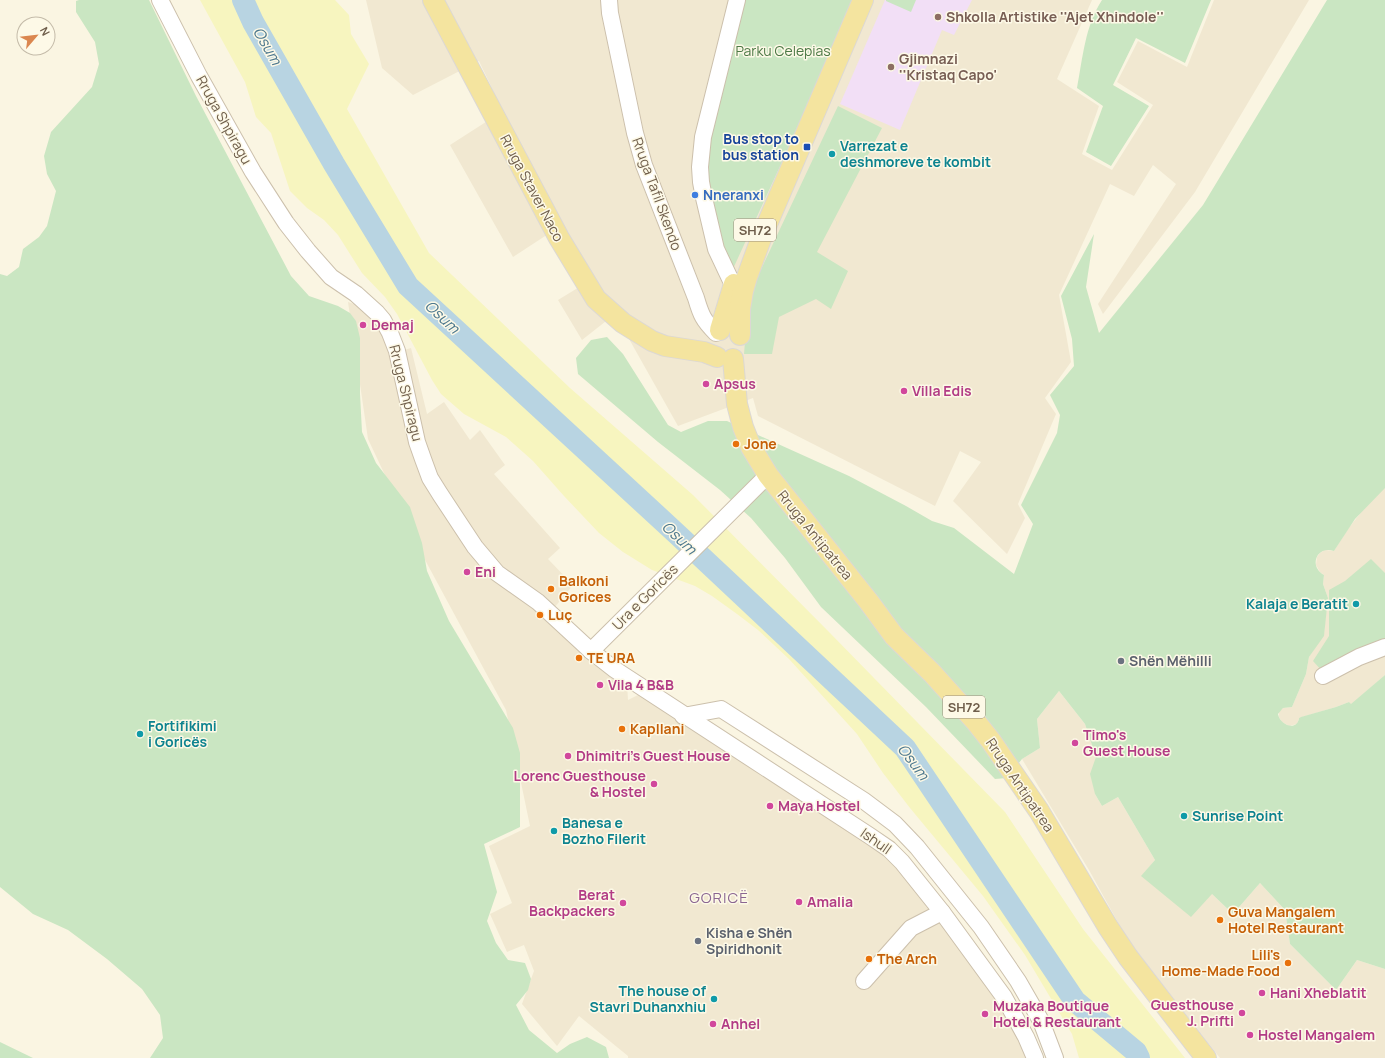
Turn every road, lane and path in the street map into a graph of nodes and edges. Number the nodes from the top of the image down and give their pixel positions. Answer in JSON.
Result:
{"nodes":[{"id":1,"x":160,"y":0,"type":"edge"},
{"id":2,"x":433,"y":0,"type":"edge"},
{"id":3,"x":608,"y":0,"type":"edge"},
{"id":4,"x":737,"y":0,"type":"edge"},
{"id":5,"x":863,"y":0,"type":"edge"},
{"id":6,"x":804,"y":137,"type":"junction"},
{"id":7,"x":733,"y":285,"type":"junction"},
{"id":8,"x":716,"y":334,"type":"junction"},
{"id":9,"x":740,"y":335,"type":"junction"},
{"id":10,"x":665,"y":346,"type":"junction"},
{"id":11,"x":725,"y":358,"type":"junction"},
{"id":12,"x":768,"y":475,"type":"junction"},
{"id":13,"x":1385,"y":646,"type":"edge"},
{"id":14,"x":591,"y":652,"type":"junction"},
{"id":15,"x":1323,"y":676,"type":"dead end"},
{"id":16,"x":684,"y":716,"type":"junction"},
{"id":17,"x":942,"y":912,"type":"junction"},
{"id":18,"x":864,"y":981,"type":"dead end"},
{"id":19,"x":1035,"y":1058,"type":"edge"},
{"id":20,"x":1055,"y":1058,"type":"edge"},
{"id":21,"x":1206,"y":1058,"type":"edge"}],
"edges":[{"from":1,"to":14,"type":"street","name":"Rruga Shpiragu"},
{"from":2,"to":10,"type":"main road","name":"Rruga Staver Naco"},
{"from":3,"to":8,"type":"street","name":"Rruga Tafil Skendo"},
{"from":4,"to":7,"type":"street"},
{"from":5,"to":6,"type":"main road","name":"Rruga Antipatrea","number":"SH72"},
{"from":6,"to":7,"type":"main road","name":"Rruga Antipatrea","number":"SH72"},
{"from":6,"to":9,"type":"main road","name":"Rruga Antipatrea","number":"SH72"},
{"from":7,"to":8,"type":"main road","name":"Rruga Antipatrea","number":"SH72"},
{"from":8,"to":9,"type":"main road"},
{"from":8,"to":10,"type":"main road"},
{"from":8,"to":11,"type":"main road","name":"Rruga Antipatrea","number":"SH72"},
{"from":9,"to":11,"type":"main road","name":"Rruga Antipatrea","number":"SH72"},
{"from":10,"to":11,"type":"main road","name":"Rruga Staver Naco"},
{"from":11,"to":12,"type":"main road","name":"Rruga Antipatrea","number":"SH72"},
{"from":12,"to":14,"type":"street","name":"Ura e Goricës"},
{"from":12,"to":21,"type":"main road","name":"Rruga Antipatrea","number":"SH72"},
{"from":13,"to":15,"type":"street"},
{"from":14,"to":16,"type":"street","name":"Ishull"},
{"from":16,"to":17,"type":"street","name":"Ishull"},
{"from":16,"to":20,"type":"street"},
{"from":17,"to":18,"type":"street"},
{"from":17,"to":19,"type":"street","name":"Ishull"}]}
